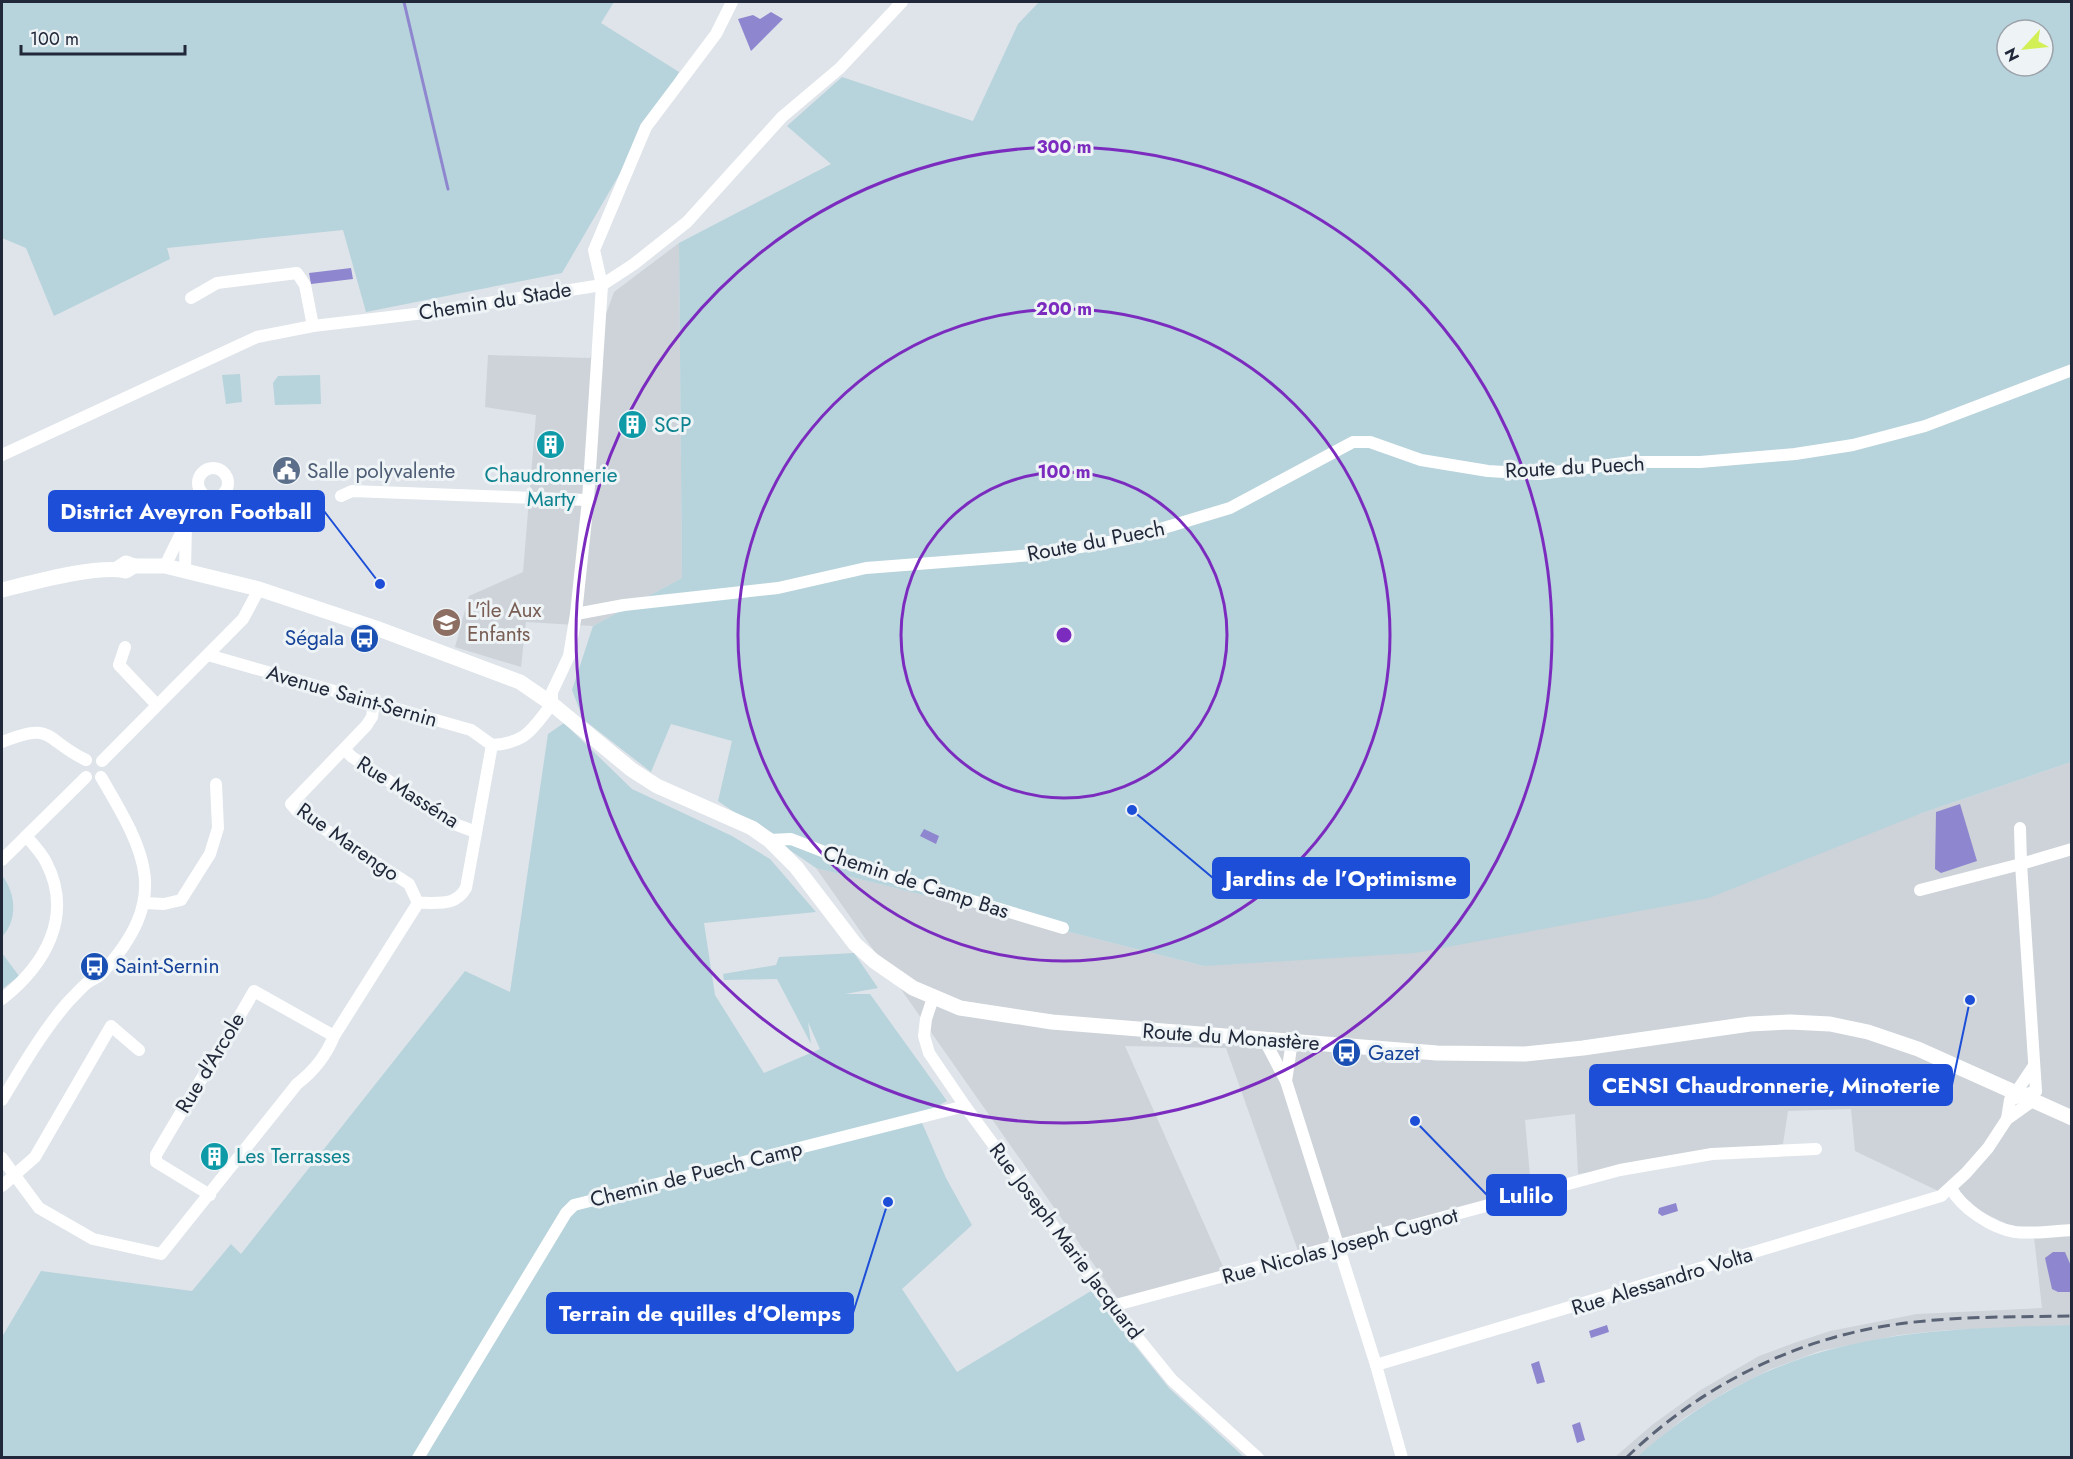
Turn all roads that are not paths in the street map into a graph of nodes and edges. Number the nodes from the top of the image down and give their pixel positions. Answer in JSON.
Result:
{"nodes":[{"id":1,"x":732,"y":2,"type":"edge"},
{"id":2,"x":902,"y":2,"type":"edge"},
{"id":3,"x":602,"y":285,"type":"junction"},
{"id":4,"x":191,"y":298,"type":"dead end"},
{"id":5,"x":312,"y":326,"type":"junction"},
{"id":6,"x":2072,"y":370,"type":"edge"},
{"id":7,"x":2,"y":455,"type":"edge"},
{"id":8,"x":202,"y":494,"type":"dead end"},
{"id":9,"x":341,"y":496,"type":"dead end"},
{"id":10,"x":588,"y":500,"type":"junction"},
{"id":11,"x":186,"y":523,"type":"junction"},
{"id":12,"x":165,"y":566,"type":"junction"},
{"id":13,"x":185,"y":571,"type":"junction"},
{"id":14,"x":2,"y":590,"type":"edge"},
{"id":15,"x":259,"y":590,"type":"junction"},
{"id":16,"x":576,"y":614,"type":"junction"},
{"id":17,"x":125,"y":647,"type":"dead end"},
{"id":18,"x":208,"y":655,"type":"junction"},
{"id":19,"x":374,"y":701,"type":"junction"},
{"id":20,"x":552,"y":704,"type":"junction"},
{"id":21,"x":157,"y":705,"type":"junction"},
{"id":22,"x":2,"y":742,"type":"edge"},
{"id":23,"x":492,"y":745,"type":"junction"},
{"id":24,"x":344,"y":749,"type":"junction"},
{"id":25,"x":86,"y":760,"type":"junction"},
{"id":26,"x":102,"y":761,"type":"junction"},
{"id":27,"x":86,"y":777,"type":"junction"},
{"id":28,"x":101,"y":777,"type":"junction"},
{"id":29,"x":216,"y":784,"type":"dead end"},
{"id":30,"x":2020,"y":828,"type":"dead end"},
{"id":31,"x":476,"y":832,"type":"junction"},
{"id":32,"x":26,"y":836,"type":"junction"},
{"id":33,"x":770,"y":840,"type":"junction"},
{"id":34,"x":2072,"y":849,"type":"edge"},
{"id":35,"x":2,"y":860,"type":"edge"},
{"id":36,"x":2022,"y":864,"type":"junction"},
{"id":37,"x":1920,"y":890,"type":"dead end"},
{"id":38,"x":145,"y":903,"type":"junction"},
{"id":39,"x":418,"y":903,"type":"junction"},
{"id":40,"x":1063,"y":928,"type":"dead end"},
{"id":41,"x":933,"y":998,"type":"junction"},
{"id":42,"x":2,"y":999,"type":"edge"},
{"id":43,"x":334,"y":1036,"type":"junction"},
{"id":44,"x":1264,"y":1039,"type":"junction"},
{"id":45,"x":1292,"y":1041,"type":"junction"},
{"id":46,"x":139,"y":1050,"type":"dead end"},
{"id":47,"x":1286,"y":1081,"type":"junction"},
{"id":48,"x":2022,"y":1095,"type":"junction"},
{"id":49,"x":2,"y":1100,"type":"edge"},
{"id":50,"x":965,"y":1106,"type":"junction"},
{"id":51,"x":2072,"y":1118,"type":"edge"},
{"id":52,"x":1816,"y":1149,"type":"dead end"},
{"id":53,"x":2,"y":1158,"type":"edge"},
{"id":54,"x":16,"y":1176,"type":"junction"},
{"id":55,"x":2,"y":1186,"type":"edge"},
{"id":56,"x":1951,"y":1188,"type":"junction"},
{"id":57,"x":210,"y":1195,"type":"junction"},
{"id":58,"x":2072,"y":1230,"type":"edge"},
{"id":59,"x":1339,"y":1246,"type":"junction"},
{"id":60,"x":1112,"y":1306,"type":"junction"},
{"id":61,"x":1377,"y":1365,"type":"junction"},
{"id":62,"x":418,"y":1458,"type":"edge"},
{"id":63,"x":1258,"y":1458,"type":"edge"},
{"id":64,"x":1402,"y":1458,"type":"edge"}],
"edges":[{"from":1,"to":3,"type":"street"},
{"from":2,"to":3,"type":"street","name":"Chemin du Stade"},
{"from":3,"to":5,"type":"street","name":"Chemin du Stade"},
{"from":3,"to":10,"type":"street"},
{"from":4,"to":5,"type":"street"},
{"from":5,"to":7,"type":"street","name":"Chemin du Stade"},
{"from":6,"to":16,"type":"street","name":"Route du Puech"},
{"from":8,"to":11,"type":"street"},
{"from":9,"to":10,"type":"street"},
{"from":10,"to":16,"type":"street"},
{"from":11,"to":12,"type":"street"},
{"from":11,"to":13,"type":"street"},
{"from":12,"to":13,"type":"street","name":"Route du Monastère"},
{"from":12,"to":14,"type":"street","name":"Route du Monastère"},
{"from":13,"to":15,"type":"street","name":"Route du Monastère"},
{"from":15,"to":18,"type":"street"},
{"from":15,"to":20,"type":"street","name":"Route du Monastère"},
{"from":16,"to":20,"type":"street"},
{"from":17,"to":21,"type":"street"},
{"from":18,"to":19,"type":"street","name":"Avenue Saint-Sernin"},
{"from":18,"to":21,"type":"street"},
{"from":19,"to":23,"type":"street","name":"Avenue Saint-Sernin"},
{"from":19,"to":24,"type":"street","name":"Rue Marengo"},
{"from":20,"to":23,"type":"street"},
{"from":20,"to":33,"type":"street","name":"Route du Monastère"},
{"from":21,"to":26,"type":"street"},
{"from":22,"to":25,"type":"street"},
{"from":23,"to":31,"type":"street"},
{"from":24,"to":31,"type":"street","name":"Rue Masséna"},
{"from":24,"to":39,"type":"street","name":"Rue Marengo"},
{"from":25,"to":26,"type":"street"},
{"from":25,"to":27,"type":"street"},
{"from":26,"to":28,"type":"street"},
{"from":27,"to":28,"type":"street"},
{"from":27,"to":32,"type":"street"},
{"from":28,"to":38,"type":"street"},
{"from":29,"to":38,"type":"street"},
{"from":30,"to":36,"type":"street"},
{"from":31,"to":39,"type":"street"},
{"from":32,"to":35,"type":"street"},
{"from":32,"to":42,"type":"street"},
{"from":33,"to":40,"type":"street","name":"Chemin de Camp Bas"},
{"from":33,"to":41,"type":"street","name":"Route du Monastère"},
{"from":34,"to":36,"type":"street"},
{"from":36,"to":37,"type":"street"},
{"from":36,"to":48,"type":"street"},
{"from":38,"to":49,"type":"street"},
{"from":39,"to":43,"type":"street"},
{"from":41,"to":44,"type":"street","name":"Route du Monastère"},
{"from":41,"to":50,"type":"street","name":"Rue Joseph Marie Jacquard"},
{"from":43,"to":57,"type":"street"},
{"from":43,"to":57,"type":"street","name":"Rue d'Arcole"},
{"from":44,"to":45,"type":"street","name":"Route du Monastère"},
{"from":44,"to":47,"type":"street"},
{"from":45,"to":47,"type":"street"},
{"from":45,"to":48,"type":"street","name":"Route du Monastère"},
{"from":46,"to":54,"type":"street"},
{"from":47,"to":59,"type":"street"},
{"from":48,"to":51,"type":"street","name":"Route du Monastère"},
{"from":48,"to":56,"type":"street","name":"Rue Alessandro Volta"},
{"from":50,"to":60,"type":"street","name":"Rue Joseph Marie Jacquard"},
{"from":50,"to":62,"type":"street","name":"Chemin de Puech Camp"},
{"from":52,"to":59,"type":"street","name":"Rue Nicolas Joseph Cugnot"},
{"from":53,"to":54,"type":"street"},
{"from":54,"to":55,"type":"street"},
{"from":54,"to":57,"type":"street"},
{"from":56,"to":58,"type":"street"},
{"from":56,"to":61,"type":"street","name":"Rue Alessandro Volta"},
{"from":59,"to":60,"type":"street","name":"Rue Nicolas Joseph Cugnot"},
{"from":59,"to":61,"type":"street"},
{"from":60,"to":63,"type":"street","name":"Rue Joseph Marie Jacquard"},
{"from":61,"to":64,"type":"street"}]}
